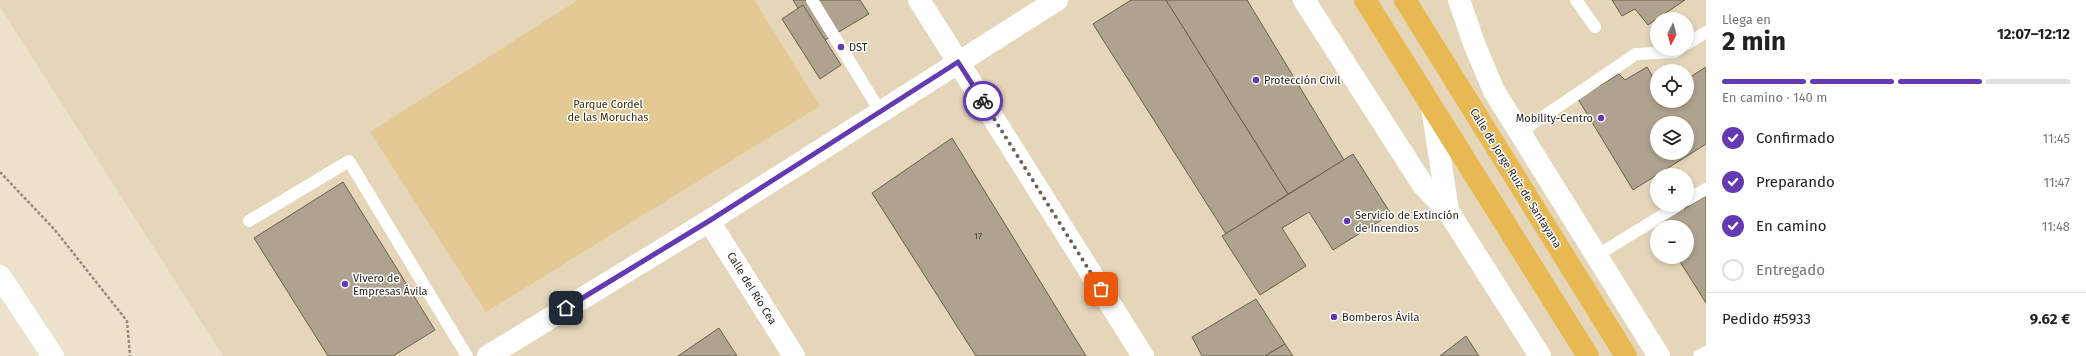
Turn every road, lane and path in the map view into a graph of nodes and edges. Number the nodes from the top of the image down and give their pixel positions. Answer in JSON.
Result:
{"nodes":[{"id":1,"x":812,"y":0,"type":"edge"},
{"id":2,"x":918,"y":0,"type":"edge"},
{"id":3,"x":1057,"y":0,"type":"edge"},
{"id":4,"x":1304,"y":0,"type":"edge"},
{"id":5,"x":1365,"y":0,"type":"edge"},
{"id":6,"x":1405,"y":0,"type":"edge"},
{"id":7,"x":1576,"y":0,"type":"edge"},
{"id":8,"x":1462,"y":1,"type":"edge"},
{"id":9,"x":1595,"y":27,"type":"dead end"},
{"id":10,"x":1706,"y":32,"type":"edge"},
{"id":11,"x":1694,"y":40,"type":"edge"},
{"id":12,"x":1650,"y":53,"type":"edge"},
{"id":13,"x":958,"y":62,"type":"junction"},
{"id":14,"x":1432,"y":107,"type":"junction"},
{"id":15,"x":880,"y":111,"type":"junction"},
{"id":16,"x":1519,"y":133,"type":"junction"},
{"id":17,"x":0,"y":172,"type":"edge"},
{"id":18,"x":1706,"y":189,"type":"edge"},
{"id":19,"x":1694,"y":196,"type":"edge"},
{"id":20,"x":1448,"y":210,"type":"junction"},
{"id":21,"x":1668,"y":212,"type":"edge"},
{"id":22,"x":249,"y":221,"type":"dead end"},
{"id":23,"x":709,"y":221,"type":"junction"},
{"id":24,"x":1596,"y":256,"type":"junction"},
{"id":25,"x":0,"y":276,"type":"edge"},
{"id":26,"x":1706,"y":352,"type":"edge"},
{"id":27,"x":53,"y":356,"type":"edge"},
{"id":28,"x":130,"y":356,"type":"edge"},
{"id":29,"x":467,"y":356,"type":"edge"},
{"id":30,"x":488,"y":356,"type":"edge"},
{"id":31,"x":794,"y":356,"type":"edge"},
{"id":32,"x":1143,"y":356,"type":"edge"},
{"id":33,"x":1540,"y":356,"type":"edge"},
{"id":34,"x":1588,"y":356,"type":"edge"},
{"id":35,"x":1626,"y":356,"type":"edge"},
{"id":36,"x":1659,"y":356,"type":"edge"},
{"id":37,"x":1699,"y":356,"type":"edge"}],
"edges":[{"from":1,"to":15,"type":"lane"},
{"from":2,"to":13,"type":"street"},
{"from":3,"to":13,"type":"street"},
{"from":4,"to":20,"type":"street"},
{"from":5,"to":14,"type":"highway"},
{"from":6,"to":35,"type":"highway","name":"Calle de Jorge Ruiz de Santayana"},
{"from":7,"to":9,"type":"lane"},
{"from":8,"to":16,"type":"street"},
{"from":10,"to":11,"type":"lane"},
{"from":12,"to":16,"type":"lane"},
{"from":13,"to":15,"type":"street"},
{"from":13,"to":32,"type":"street"},
{"from":14,"to":20,"type":"street"},
{"from":14,"to":34,"type":"highway"},
{"from":15,"to":23,"type":"street"},
{"from":16,"to":24,"type":"street"},
{"from":17,"to":28,"type":"path"},
{"from":18,"to":19,"type":"lane"},
{"from":20,"to":33,"type":"street"},
{"from":21,"to":24,"type":"lane"},
{"from":22,"to":29,"type":"lane"},
{"from":23,"to":30,"type":"street"},
{"from":23,"to":31,"type":"street","name":"Calle del Río Cea"},
{"from":24,"to":36,"type":"street"},
{"from":25,"to":27,"type":"street"},
{"from":26,"to":37,"type":"lane"}]}
